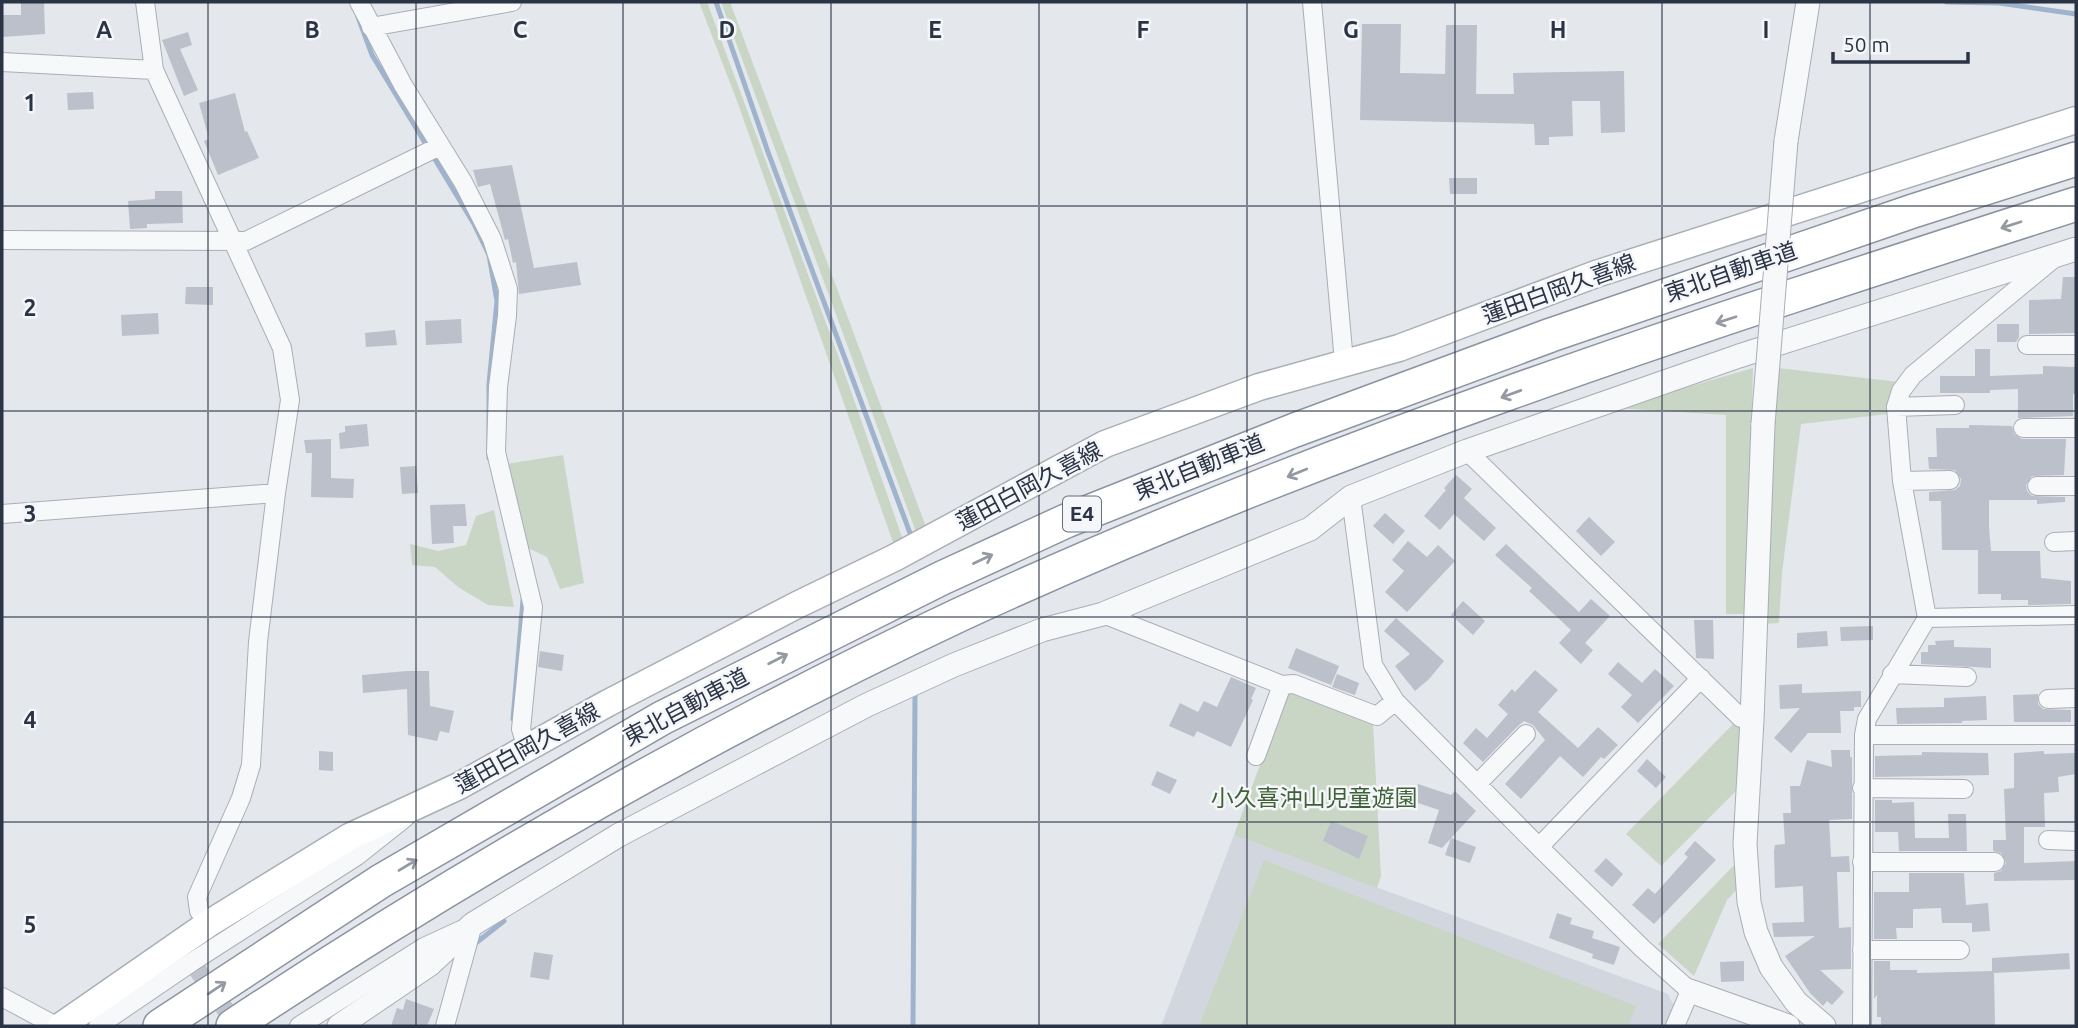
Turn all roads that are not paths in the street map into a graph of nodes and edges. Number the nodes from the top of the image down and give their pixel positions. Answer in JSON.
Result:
{"nodes":[{"id":1,"x":145,"y":2,"type":"edge"},
{"id":2,"x":359,"y":2,"type":"edge"},
{"id":3,"x":512,"y":2,"type":"edge"},
{"id":4,"x":1312,"y":2,"type":"edge"},
{"id":5,"x":1808,"y":2,"type":"edge"},
{"id":6,"x":371,"y":27,"type":"junction"},
{"id":7,"x":2,"y":62,"type":"edge"},
{"id":8,"x":154,"y":70,"type":"junction"},
{"id":9,"x":2076,"y":120,"type":"edge"},
{"id":10,"x":440,"y":146,"type":"junction"},
{"id":11,"x":2076,"y":159,"type":"edge"},
{"id":12,"x":2076,"y":204,"type":"edge"},
{"id":13,"x":2,"y":240,"type":"edge"},
{"id":14,"x":233,"y":243,"type":"junction"},
{"id":15,"x":2067,"y":252,"type":"edge"},
{"id":16,"x":2027,"y":345,"type":"dead end"},
{"id":17,"x":2076,"y":345,"type":"edge"},
{"id":18,"x":1344,"y":362,"type":"junction"},
{"id":19,"x":1955,"y":405,"type":"dead end"},
{"id":20,"x":1896,"y":407,"type":"junction"},
{"id":21,"x":2023,"y":428,"type":"dead end"},
{"id":22,"x":2076,"y":428,"type":"edge"},
{"id":23,"x":1467,"y":451,"type":"junction"},
{"id":24,"x":1950,"y":480,"type":"dead end"},
{"id":25,"x":1902,"y":481,"type":"junction"},
{"id":26,"x":2037,"y":486,"type":"dead end"},
{"id":27,"x":2076,"y":486,"type":"edge"},
{"id":28,"x":276,"y":493,"type":"junction"},
{"id":29,"x":1351,"y":497,"type":"junction"},
{"id":30,"x":2,"y":514,"type":"edge"},
{"id":31,"x":2076,"y":541,"type":"edge"},
{"id":32,"x":2054,"y":542,"type":"dead end"},
{"id":33,"x":1103,"y":614,"type":"junction"},
{"id":34,"x":2076,"y":615,"type":"edge"},
{"id":35,"x":1927,"y":618,"type":"junction"},
{"id":36,"x":1892,"y":674,"type":"junction"},
{"id":37,"x":1968,"y":677,"type":"dead end"},
{"id":38,"x":1701,"y":678,"type":"junction"},
{"id":39,"x":1282,"y":685,"type":"junction"},
{"id":40,"x":2076,"y":698,"type":"edge"},
{"id":41,"x":2048,"y":699,"type":"dead end"},
{"id":42,"x":1395,"y":701,"type":"junction"},
{"id":43,"x":1752,"y":720,"type":"junction"},
{"id":44,"x":1526,"y":734,"type":"dead end"},
{"id":45,"x":1864,"y":735,"type":"junction"},
{"id":46,"x":2076,"y":735,"type":"edge"},
{"id":47,"x":527,"y":749,"type":"junction"},
{"id":48,"x":1256,"y":756,"type":"dead end"},
{"id":49,"x":1478,"y":783,"type":"junction"},
{"id":50,"x":1863,"y":789,"type":"junction"},
{"id":51,"x":1964,"y":789,"type":"dead end"},
{"id":52,"x":423,"y":803,"type":"junction"},
{"id":53,"x":2048,"y":840,"type":"dead end"},
{"id":54,"x":2076,"y":841,"type":"edge"},
{"id":55,"x":1539,"y":848,"type":"junction"},
{"id":56,"x":1861,"y":862,"type":"junction"},
{"id":57,"x":1996,"y":862,"type":"dead end"},
{"id":58,"x":208,"y":924,"type":"junction"},
{"id":59,"x":473,"y":924,"type":"junction"},
{"id":60,"x":1861,"y":950,"type":"junction"},
{"id":61,"x":1960,"y":950,"type":"dead end"},
{"id":62,"x":1690,"y":991,"type":"junction"},
{"id":63,"x":2,"y":997,"type":"edge"},
{"id":64,"x":59,"y":1026,"type":"edge"},
{"id":65,"x":99,"y":1026,"type":"edge"},
{"id":66,"x":160,"y":1026,"type":"edge"},
{"id":67,"x":233,"y":1026,"type":"edge"},
{"id":68,"x":299,"y":1026,"type":"edge"},
{"id":69,"x":339,"y":1026,"type":"edge"},
{"id":70,"x":445,"y":1026,"type":"edge"},
{"id":71,"x":1675,"y":1026,"type":"edge"},
{"id":72,"x":1788,"y":1026,"type":"edge"},
{"id":73,"x":1824,"y":1026,"type":"edge"},
{"id":74,"x":1862,"y":1026,"type":"edge"}],
"edges":[{"from":1,"to":8,"type":"street"},
{"from":2,"to":6,"type":"street"},
{"from":3,"to":6,"type":"street"},
{"from":4,"to":18,"type":"street"},
{"from":5,"to":43,"type":"street","bridge":true},
{"from":6,"to":10,"type":"street"},
{"from":7,"to":8,"type":"street"},
{"from":8,"to":14,"type":"street"},
{"from":9,"to":18,"type":"main road","name":"蓮田白岡久喜線"},
{"from":10,"to":14,"type":"street"},
{"from":10,"to":47,"type":"street"},
{"from":66,"to":11,"type":"highway","name":"東北自動車道","number":"E4","one_way":true},
{"from":12,"to":67,"type":"highway","name":"東北自動車道","number":"E4","one_way":true},
{"from":13,"to":14,"type":"street"},
{"from":14,"to":28,"type":"street"},
{"from":15,"to":20,"type":"street"},
{"from":15,"to":23,"type":"street"},
{"from":16,"to":17,"type":"street"},
{"from":18,"to":47,"type":"main road","name":"蓮田白岡久喜線"},
{"from":19,"to":20,"type":"street"},
{"from":20,"to":25,"type":"street"},
{"from":21,"to":22,"type":"street"},
{"from":23,"to":29,"type":"street"},
{"from":23,"to":38,"type":"street"},
{"from":24,"to":25,"type":"street"},
{"from":25,"to":35,"type":"street"},
{"from":26,"to":27,"type":"street"},
{"from":28,"to":30,"type":"street"},
{"from":28,"to":58,"type":"street"},
{"from":29,"to":33,"type":"street"},
{"from":29,"to":42,"type":"street"},
{"from":31,"to":32,"type":"street"},
{"from":33,"to":39,"type":"street"},
{"from":33,"to":59,"type":"street"},
{"from":34,"to":35,"type":"street"},
{"from":35,"to":36,"type":"street"},
{"from":36,"to":37,"type":"street"},
{"from":36,"to":45,"type":"street"},
{"from":38,"to":43,"type":"street"},
{"from":38,"to":55,"type":"street"},
{"from":39,"to":42,"type":"street"},
{"from":39,"to":48,"type":"street"},
{"from":40,"to":41,"type":"street"},
{"from":42,"to":49,"type":"street"},
{"from":43,"to":73,"type":"street"},
{"from":44,"to":49,"type":"street"},
{"from":45,"to":46,"type":"street"},
{"from":45,"to":50,"type":"street"},
{"from":47,"to":52,"type":"main road","name":"蓮田白岡久喜線"},
{"from":49,"to":55,"type":"street"},
{"from":50,"to":51,"type":"street"},
{"from":50,"to":56,"type":"street"},
{"from":52,"to":58,"type":"main road","name":"蓮田白岡久喜線"},
{"from":52,"to":65,"type":"street"},
{"from":53,"to":54,"type":"street"},
{"from":55,"to":62,"type":"street"},
{"from":56,"to":57,"type":"street"},
{"from":56,"to":60,"type":"street"},
{"from":58,"to":64,"type":"main road","name":"蓮田白岡久喜線"},
{"from":59,"to":68,"type":"street"},
{"from":59,"to":69,"type":"street"},
{"from":59,"to":70,"type":"street"},
{"from":60,"to":61,"type":"street"},
{"from":60,"to":74,"type":"street"},
{"from":62,"to":71,"type":"street"},
{"from":62,"to":72,"type":"street"},
{"from":63,"to":64,"type":"street"}]}
